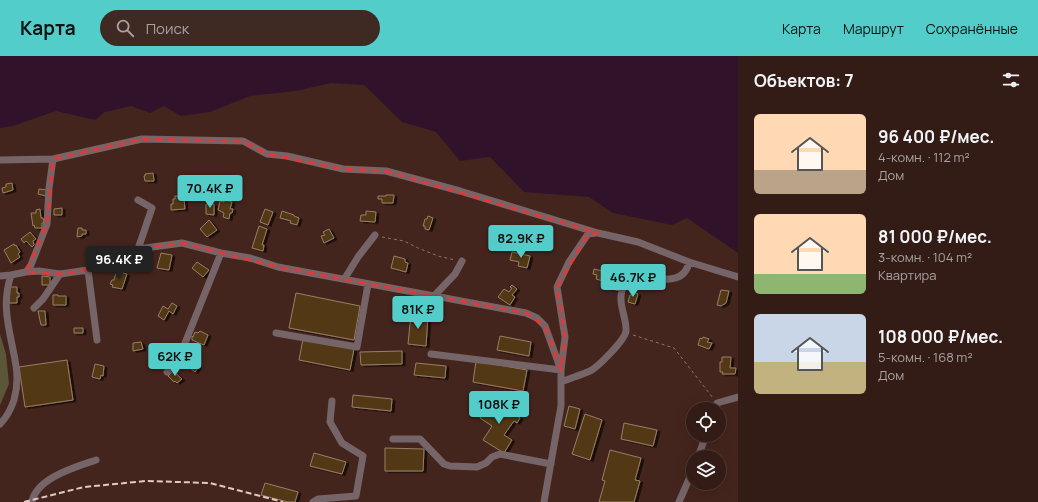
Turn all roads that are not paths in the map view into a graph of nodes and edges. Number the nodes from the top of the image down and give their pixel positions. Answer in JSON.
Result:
{"nodes":[{"id":1,"x":52,"y":159,"type":"junction"},
{"id":2,"x":0,"y":160,"type":"edge"},
{"id":3,"x":138,"y":200,"type":"dead end"},
{"id":4,"x":598,"y":233,"type":"junction"},
{"id":5,"x":375,"y":235,"type":"road end"},
{"id":6,"x":138,"y":249,"type":"junction"},
{"id":7,"x":221,"y":254,"type":"junction"},
{"id":8,"x":462,"y":261,"type":"road end"},
{"id":9,"x":689,"y":262,"type":"junction"},
{"id":10,"x":88,"y":270,"type":"junction"},
{"id":11,"x":26,"y":272,"type":"junction"},
{"id":12,"x":60,"y":274,"type":"junction"},
{"id":13,"x":11,"y":275,"type":"junction"},
{"id":14,"x":0,"y":276,"type":"edge"},
{"id":15,"x":738,"y":277,"type":"edge"},
{"id":16,"x":345,"y":278,"type":"junction"},
{"id":17,"x":368,"y":284,"type":"junction"},
{"id":18,"x":434,"y":296,"type":"junction"},
{"id":19,"x":34,"y":308,"type":"dead end"},
{"id":20,"x":276,"y":332,"type":"dead end"},
{"id":21,"x":97,"y":340,"type":"dead end"},
{"id":22,"x":431,"y":354,"type":"dead end"},
{"id":23,"x":561,"y":370,"type":"junction"},
{"id":24,"x":167,"y":372,"type":"dead end"},
{"id":25,"x":561,"y":382,"type":"junction"},
{"id":26,"x":738,"y":397,"type":"edge"},
{"id":27,"x":332,"y":401,"type":"dead end"},
{"id":28,"x":726,"y":402,"type":"edge"},
{"id":29,"x":0,"y":424,"type":"edge"},
{"id":30,"x":392,"y":438,"type":"dead end"},
{"id":31,"x":96,"y":460,"type":"dead end"},
{"id":32,"x":551,"y":464,"type":"junction"},
{"id":33,"x":686,"y":486,"type":"edge"},
{"id":34,"x":32,"y":502,"type":"edge"},
{"id":35,"x":312,"y":502,"type":"edge"},
{"id":36,"x":544,"y":502,"type":"edge"},
{"id":37,"x":679,"y":502,"type":"edge"}],
"edges":[{"from":1,"to":2,"type":"street"},
{"from":1,"to":4,"type":"street"},
{"from":1,"to":11,"type":"street"},
{"from":3,"to":6,"type":"street"},
{"from":4,"to":9,"type":"street"},
{"from":4,"to":23,"type":"street"},
{"from":5,"to":16,"type":"street"},
{"from":6,"to":7,"type":"street"},
{"from":6,"to":10,"type":"street"},
{"from":7,"to":16,"type":"street"},
{"from":7,"to":24,"type":"street"},
{"from":8,"to":18,"type":"street"},
{"from":9,"to":15,"type":"street"},
{"from":9,"to":25,"type":"street"},
{"from":10,"to":12,"type":"street"},
{"from":10,"to":21,"type":"street"},
{"from":11,"to":12,"type":"street"},
{"from":11,"to":13,"type":"street"},
{"from":12,"to":19,"type":"street"},
{"from":13,"to":14,"type":"street"},
{"from":13,"to":29,"type":"street"},
{"from":16,"to":17,"type":"street"},
{"from":17,"to":18,"type":"street"},
{"from":17,"to":20,"type":"street"},
{"from":18,"to":23,"type":"street"},
{"from":22,"to":23,"type":"street"},
{"from":23,"to":25,"type":"street"},
{"from":25,"to":32,"type":"street"},
{"from":26,"to":28,"type":"street"},
{"from":27,"to":35,"type":"street"},
{"from":30,"to":32,"type":"street"},
{"from":31,"to":34,"type":"street"},
{"from":32,"to":36,"type":"street"},
{"from":33,"to":37,"type":"street"}]}
